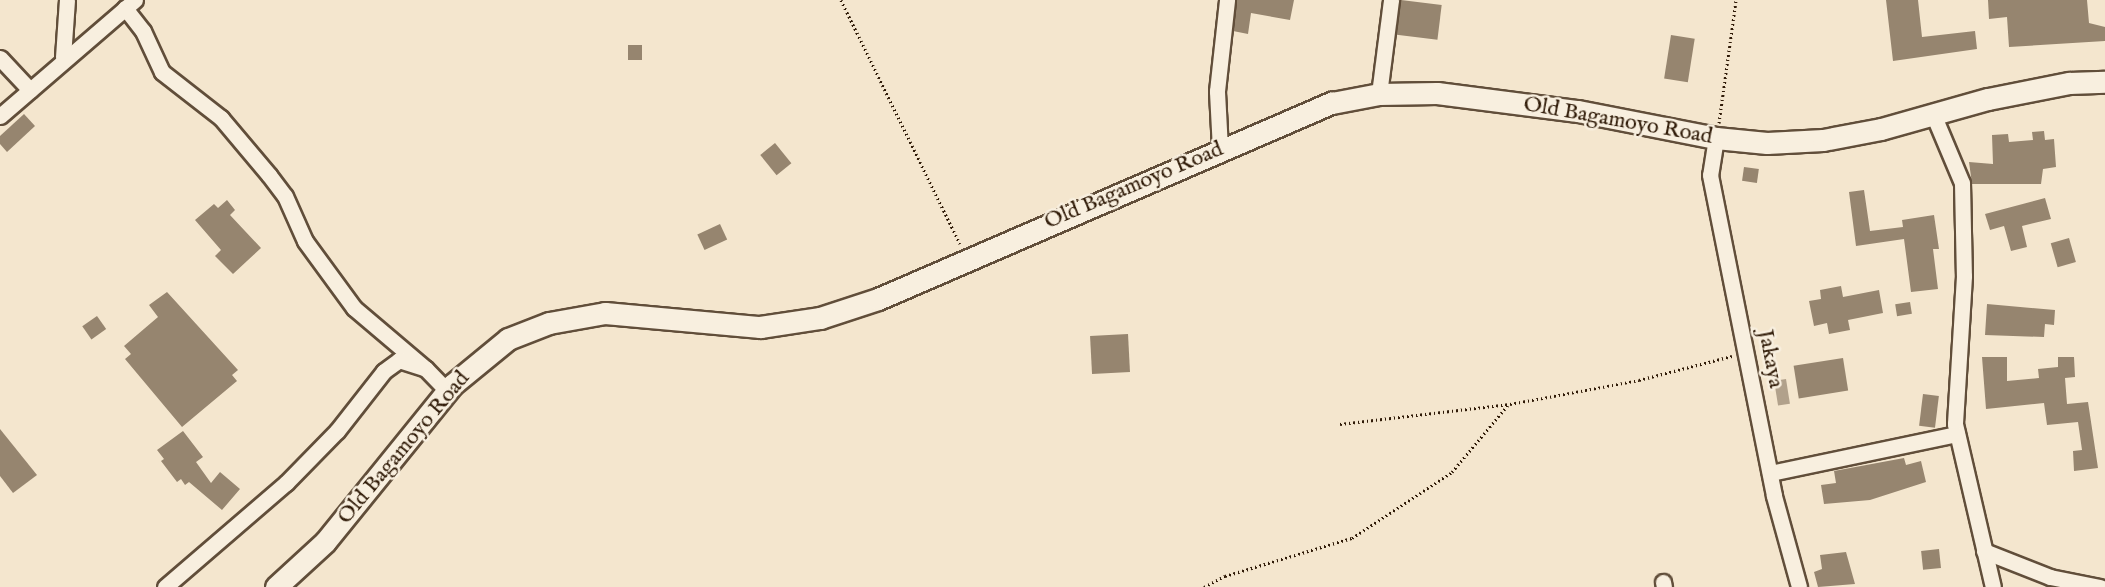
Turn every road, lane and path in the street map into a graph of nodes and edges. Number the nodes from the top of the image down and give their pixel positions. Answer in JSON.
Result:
{"nodes":[{"id":1,"x":67,"y":0,"type":"edge"},
{"id":2,"x":841,"y":0,"type":"edge"},
{"id":3,"x":1227,"y":0,"type":"edge"},
{"id":4,"x":1390,"y":0,"type":"edge"},
{"id":5,"x":1736,"y":0,"type":"edge"},
{"id":6,"x":130,"y":4,"type":"edge"},
{"id":7,"x":63,"y":57,"type":"junction"},
{"id":8,"x":0,"y":58,"type":"edge"},
{"id":9,"x":2104,"y":86,"type":"edge"},
{"id":10,"x":30,"y":90,"type":"junction"},
{"id":11,"x":1379,"y":94,"type":"junction"},
{"id":12,"x":1933,"y":114,"type":"junction"},
{"id":13,"x":0,"y":116,"type":"edge"},
{"id":14,"x":1716,"y":138,"type":"junction"},
{"id":15,"x":1220,"y":149,"type":"junction"},
{"id":16,"x":967,"y":259,"type":"junction"},
{"id":17,"x":1746,"y":353,"type":"junction"},
{"id":18,"x":426,"y":369,"type":"junction"},
{"id":19,"x":447,"y":391,"type":"junction"},
{"id":20,"x":1508,"y":405,"type":"junction"},
{"id":21,"x":1340,"y":424,"type":"dead end"},
{"id":22,"x":1957,"y":434,"type":"junction"},
{"id":23,"x":1770,"y":473,"type":"junction"},
{"id":24,"x":1984,"y":551,"type":"junction"},
{"id":25,"x":165,"y":587,"type":"edge"},
{"id":26,"x":276,"y":587,"type":"edge"},
{"id":27,"x":1204,"y":587,"type":"edge"},
{"id":28,"x":1799,"y":587,"type":"edge"},
{"id":29,"x":1993,"y":587,"type":"edge"},
{"id":30,"x":2100,"y":587,"type":"edge"}],
"edges":[{"from":1,"to":7,"type":"street"},
{"from":2,"to":16,"type":"path"},
{"from":3,"to":15,"type":"street"},
{"from":4,"to":11,"type":"street"},
{"from":5,"to":14,"type":"path"},
{"from":6,"to":7,"type":"street"},
{"from":6,"to":18,"type":"street"},
{"from":7,"to":10,"type":"street"},
{"from":8,"to":10,"type":"street"},
{"from":9,"to":12,"type":"street","name":"Old Bagamoyo Road"},
{"from":10,"to":13,"type":"street"},
{"from":11,"to":14,"type":"street","name":"Old Bagamoyo Road"},
{"from":11,"to":15,"type":"street","name":"Old Bagamoyo Road"},
{"from":12,"to":14,"type":"street","name":"Old Bagamoyo Road"},
{"from":12,"to":22,"type":"street"},
{"from":14,"to":17,"type":"street","name":"Jakaya"},
{"from":15,"to":16,"type":"street","name":"Old Bagamoyo Road"},
{"from":16,"to":19,"type":"street","name":"Old Bagamoyo Road"},
{"from":17,"to":20,"type":"path"},
{"from":17,"to":23,"type":"street","name":"Jakaya"},
{"from":18,"to":19,"type":"street"},
{"from":18,"to":25,"type":"street"},
{"from":19,"to":26,"type":"street","name":"Old Bagamoyo Road"},
{"from":20,"to":21,"type":"path"},
{"from":20,"to":27,"type":"path"},
{"from":22,"to":23,"type":"street"},
{"from":22,"to":24,"type":"street"},
{"from":23,"to":28,"type":"street","name":"Jakaya"},
{"from":24,"to":29,"type":"street"},
{"from":24,"to":30,"type":"street"}]}
